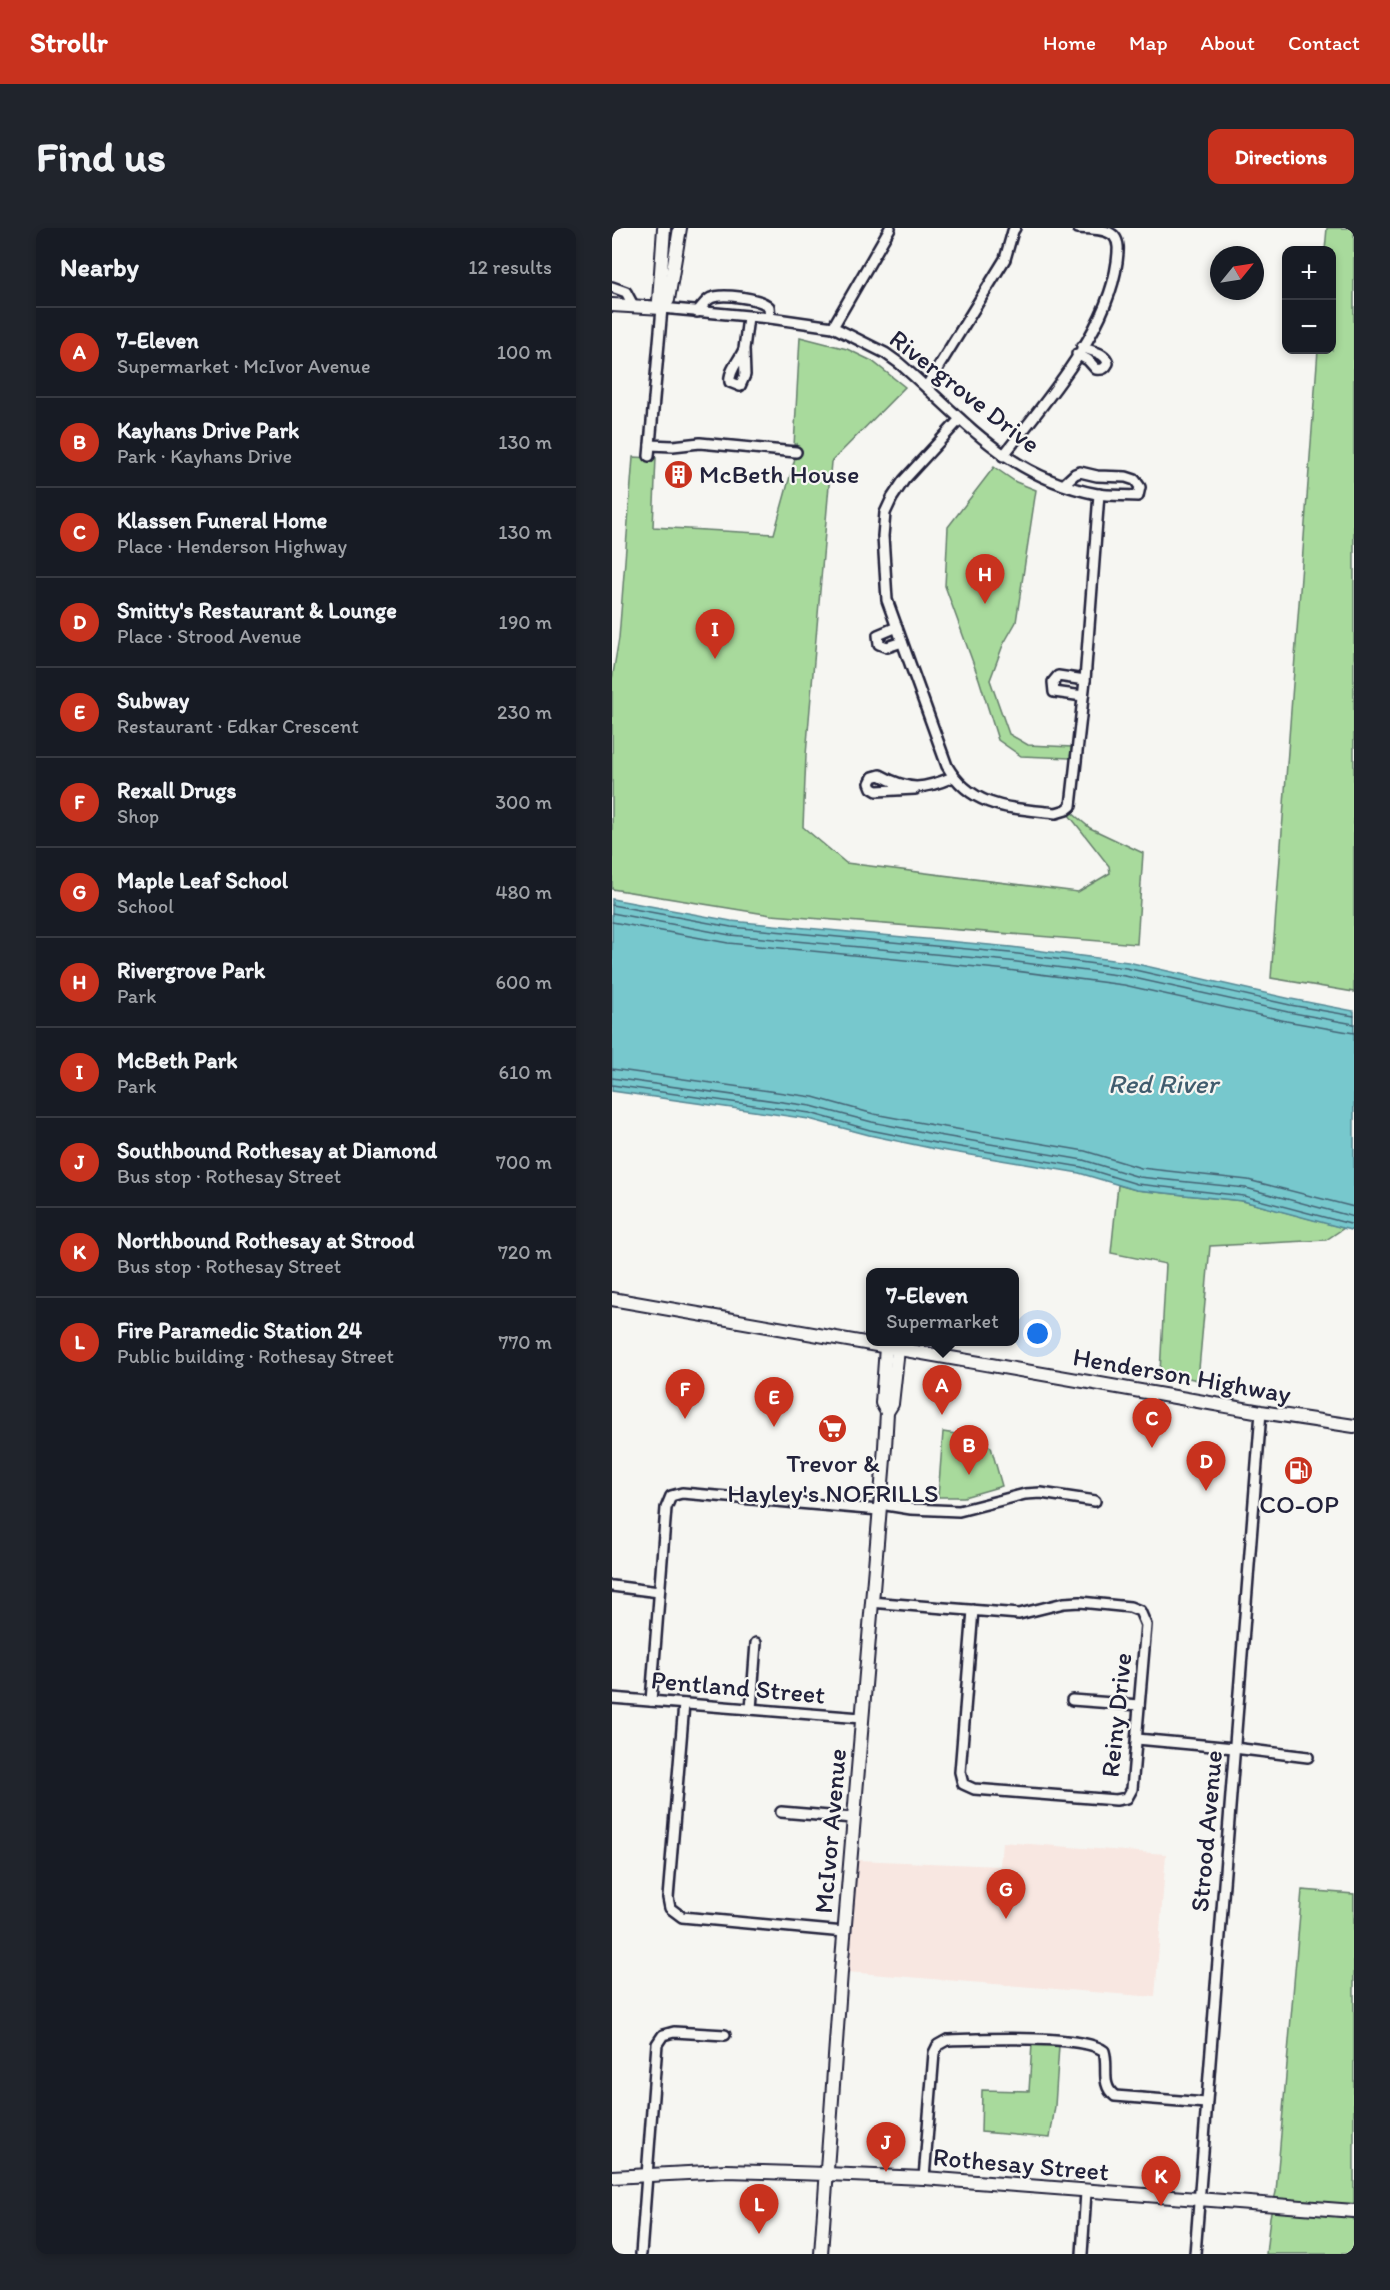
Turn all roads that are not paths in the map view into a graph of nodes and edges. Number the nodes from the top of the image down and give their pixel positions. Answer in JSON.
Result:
{"nodes":[{"id":1,"x":664,"y":228,"type":"edge"},
{"id":2,"x":680,"y":228,"type":"edge"},
{"id":3,"x":890,"y":228,"type":"edge"},
{"id":4,"x":1015,"y":228,"type":"edge"},
{"id":5,"x":1078,"y":228,"type":"edge"},
{"id":6,"x":612,"y":287,"type":"edge"},
{"id":7,"x":612,"y":305,"type":"edge"},
{"id":8,"x":634,"y":307,"type":"junction"},
{"id":9,"x":662,"y":308,"type":"junction"},
{"id":10,"x":697,"y":312,"type":"junction"},
{"id":11,"x":748,"y":317,"type":"junction"},
{"id":12,"x":770,"y":318,"type":"junction"},
{"id":13,"x":833,"y":327,"type":"junction"},
{"id":14,"x":744,"y":349,"type":"dead end"},
{"id":15,"x":926,"y":387,"type":"junction"},
{"id":16,"x":960,"y":419,"type":"junction"},
{"id":17,"x":650,"y":445,"type":"junction"},
{"id":18,"x":796,"y":452,"type":"dead end"},
{"id":19,"x":649,"y":456,"type":"dead end"},
{"id":20,"x":1003,"y":456,"type":"junction"},
{"id":21,"x":1063,"y":485,"type":"junction"},
{"id":22,"x":1099,"y":494,"type":"junction"},
{"id":23,"x":897,"y":627,"type":"junction"},
{"id":24,"x":902,"y":642,"type":"junction"},
{"id":25,"x":1085,"y":680,"type":"junction"},
{"id":26,"x":1083,"y":696,"type":"junction"},
{"id":27,"x":953,"y":777,"type":"junction"},
{"id":28,"x":915,"y":789,"type":"dead end"},
{"id":29,"x":612,"y":1299,"type":"edge"},
{"id":30,"x":866,"y":1343,"type":"edge"},
{"id":31,"x":881,"y":1346,"type":"edge"},
{"id":32,"x":892,"y":1348,"type":"junction"},
{"id":33,"x":1261,"y":1412,"type":"junction"},
{"id":34,"x":1354,"y":1426,"type":"edge"},
{"id":35,"x":1095,"y":1501,"type":"dead end"},
{"id":36,"x":880,"y":1507,"type":"junction"},
{"id":37,"x":612,"y":1586,"type":"edge"},
{"id":38,"x":659,"y":1592,"type":"junction"},
{"id":39,"x":872,"y":1602,"type":"junction"},
{"id":40,"x":973,"y":1610,"type":"junction"},
{"id":41,"x":756,"y":1643,"type":"dead end"},
{"id":42,"x":612,"y":1698,"type":"edge"},
{"id":43,"x":1072,"y":1700,"type":"dead end"},
{"id":44,"x":651,"y":1701,"type":"junction"},
{"id":45,"x":684,"y":1704,"type":"junction"},
{"id":46,"x":1139,"y":1705,"type":"junction"},
{"id":47,"x":751,"y":1709,"type":"junction"},
{"id":48,"x":861,"y":1718,"type":"junction"},
{"id":49,"x":1137,"y":1739,"type":"junction"},
{"id":50,"x":1234,"y":1748,"type":"junction"},
{"id":51,"x":1308,"y":1757,"type":"dead end"},
{"id":52,"x":781,"y":1812,"type":"dead end"},
{"id":53,"x":854,"y":1818,"type":"junction"},
{"id":54,"x":844,"y":1932,"type":"junction"},
{"id":55,"x":725,"y":2035,"type":"dead end"},
{"id":56,"x":1206,"y":2103,"type":"junction"},
{"id":57,"x":826,"y":2174,"type":"junction"},
{"id":58,"x":647,"y":2175,"type":"junction"},
{"id":59,"x":612,"y":2177,"type":"edge"},
{"id":60,"x":924,"y":2178,"type":"junction"},
{"id":61,"x":1086,"y":2192,"type":"junction"},
{"id":62,"x":1199,"y":2200,"type":"junction"},
{"id":63,"x":1354,"y":2211,"type":"edge"},
{"id":64,"x":641,"y":2254,"type":"edge"},
{"id":65,"x":821,"y":2254,"type":"edge"},
{"id":66,"x":1082,"y":2254,"type":"edge"},
{"id":67,"x":1195,"y":2254,"type":"edge"}],
"edges":[{"from":1,"to":9,"type":"street"},
{"from":2,"to":9,"type":"street"},
{"from":3,"to":13,"type":"street"},
{"from":4,"to":15,"type":"street"},
{"from":5,"to":20,"type":"street"},
{"from":6,"to":8,"type":"street"},
{"from":7,"to":8,"type":"street","name":"Rivergrove Drive"},
{"from":8,"to":9,"type":"street","name":"Rivergrove Drive"},
{"from":9,"to":10,"type":"street","name":"Rivergrove Drive"},
{"from":9,"to":17,"type":"street"},
{"from":10,"to":11,"type":"street","name":"Rivergrove Drive"},
{"from":10,"to":12,"type":"street"},
{"from":11,"to":12,"type":"street","name":"Rivergrove Drive"},
{"from":11,"to":14,"type":"street"},
{"from":12,"to":13,"type":"street","name":"Rivergrove Drive"},
{"from":13,"to":15,"type":"street","name":"Rivergrove Drive"},
{"from":15,"to":16,"type":"street","name":"Rivergrove Drive"},
{"from":16,"to":20,"type":"street","name":"Rivergrove Drive"},
{"from":16,"to":23,"type":"street"},
{"from":17,"to":18,"type":"street"},
{"from":17,"to":19,"type":"street"},
{"from":20,"to":21,"type":"street","name":"Rivergrove Drive"},
{"from":21,"to":22,"type":"street","name":"Rivergrove Drive"},
{"from":21,"to":22,"type":"street","name":"Rivergrove Drive"},
{"from":22,"to":25,"type":"street"},
{"from":23,"to":24,"type":"street"},
{"from":23,"to":24,"type":"street"},
{"from":24,"to":27,"type":"street"},
{"from":25,"to":26,"type":"street"},
{"from":25,"to":26,"type":"street"},
{"from":26,"to":27,"type":"street"},
{"from":27,"to":28,"type":"street"},
{"from":29,"to":30,"type":"street","name":"Henderson Highway"},
{"from":31,"to":32,"type":"street","name":"Henderson Highway"},
{"from":32,"to":33,"type":"street","name":"Henderson Highway"},
{"from":32,"to":36,"type":"street","name":"McIvor Avenue"},
{"from":33,"to":34,"type":"street","name":"Henderson Highway"},
{"from":33,"to":50,"type":"street","name":"Strood Avenue"},
{"from":35,"to":36,"type":"street"},
{"from":36,"to":38,"type":"street"},
{"from":36,"to":39,"type":"street","name":"McIvor Avenue"},
{"from":37,"to":38,"type":"street"},
{"from":38,"to":44,"type":"street"},
{"from":39,"to":40,"type":"street","name":"Reiny Drive"},
{"from":39,"to":48,"type":"street","name":"McIvor Avenue"},
{"from":40,"to":46,"type":"street","name":"Reiny Drive"},
{"from":40,"to":49,"type":"street","name":"Reiny Drive"},
{"from":41,"to":47,"type":"street"},
{"from":42,"to":44,"type":"street","name":"Pentland Street"},
{"from":43,"to":46,"type":"street"},
{"from":44,"to":45,"type":"street","name":"Pentland Street"},
{"from":45,"to":47,"type":"street","name":"Pentland Street"},
{"from":45,"to":54,"type":"street"},
{"from":46,"to":49,"type":"street","name":"Reiny Drive"},
{"from":47,"to":48,"type":"street","name":"Pentland Street"},
{"from":48,"to":53,"type":"street","name":"McIvor Avenue"},
{"from":49,"to":50,"type":"street"},
{"from":50,"to":51,"type":"street"},
{"from":50,"to":56,"type":"street","name":"Strood Avenue"},
{"from":52,"to":53,"type":"street"},
{"from":53,"to":54,"type":"street","name":"McIvor Avenue"},
{"from":54,"to":57,"type":"street","name":"McIvor Avenue"},
{"from":55,"to":58,"type":"street"},
{"from":56,"to":60,"type":"street"},
{"from":56,"to":62,"type":"street","name":"Strood Avenue"},
{"from":57,"to":58,"type":"street","name":"Rothesay Street"},
{"from":57,"to":60,"type":"street","name":"Rothesay Street"},
{"from":57,"to":65,"type":"street","name":"McIvor Avenue"},
{"from":58,"to":59,"type":"street","name":"Rothesay Street"},
{"from":58,"to":64,"type":"street"},
{"from":60,"to":61,"type":"street","name":"Rothesay Street"},
{"from":61,"to":62,"type":"street","name":"Rothesay Street"},
{"from":61,"to":66,"type":"street"},
{"from":62,"to":63,"type":"street","name":"Rothesay Street"},
{"from":62,"to":67,"type":"street","name":"Strood Avenue"}]}
